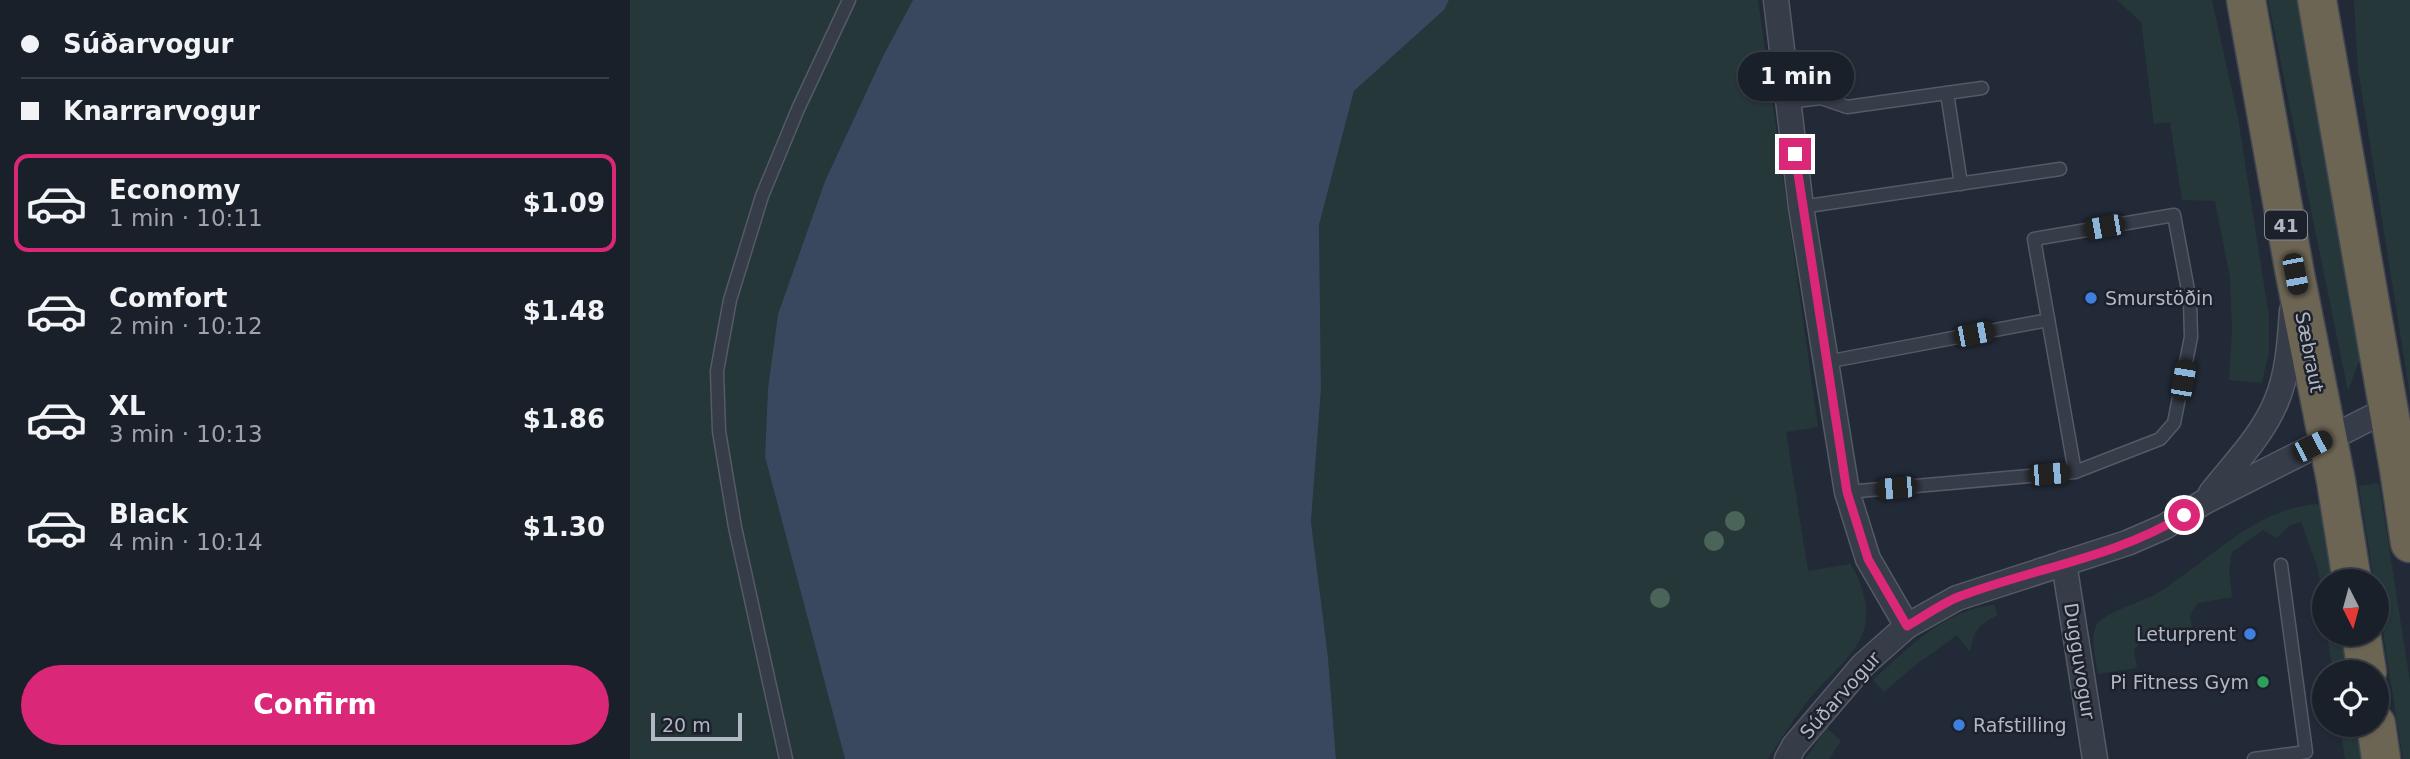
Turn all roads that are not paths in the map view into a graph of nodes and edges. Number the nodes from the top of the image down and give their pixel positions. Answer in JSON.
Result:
{"nodes":[{"id":1,"x":849,"y":0,"type":"edge"},
{"id":2,"x":1776,"y":0,"type":"edge"},
{"id":3,"x":2317,"y":0,"type":"edge"},
{"id":4,"x":2329,"y":0,"type":"edge"},
{"id":5,"x":2245,"y":4,"type":"edge"},
{"id":6,"x":2325,"y":37,"type":"junction"},
{"id":7,"x":1982,"y":88,"type":"dead end"},
{"id":8,"x":1947,"y":93,"type":"junction"},
{"id":9,"x":1788,"y":102,"type":"junction"},
{"id":10,"x":2060,"y":169,"type":"dead end"},
{"id":11,"x":1961,"y":184,"type":"junction"},
{"id":12,"x":1801,"y":206,"type":"junction"},
{"id":13,"x":2295,"y":274,"type":"junction"},
{"id":14,"x":2048,"y":320,"type":"junction"},
{"id":15,"x":1826,"y":362,"type":"junction"},
{"id":16,"x":2388,"y":409,"type":"junction"},
{"id":17,"x":2327,"y":438,"type":"junction"},
{"id":18,"x":2075,"y":472,"type":"junction"},
{"id":19,"x":1847,"y":492,"type":"junction"},
{"id":20,"x":2204,"y":502,"type":"junction"},
{"id":21,"x":2410,"y":542,"type":"edge"},
{"id":22,"x":2064,"y":564,"type":"junction"},
{"id":23,"x":2281,"y":565,"type":"dead end"},
{"id":24,"x":2350,"y":569,"type":"edge"},
{"id":25,"x":1907,"y":626,"type":"junction"},
{"id":26,"x":2377,"y":737,"type":"edge"},
{"id":27,"x":786,"y":759,"type":"edge"},
{"id":28,"x":1787,"y":759,"type":"edge"},
{"id":29,"x":2095,"y":759,"type":"edge"},
{"id":30,"x":2254,"y":759,"type":"edge"},
{"id":31,"x":2381,"y":759,"type":"edge"}],
"edges":[{"from":1,"to":27,"type":"lane"},
{"from":2,"to":9,"type":"street"},
{"from":3,"to":6,"type":"highway"},
{"from":4,"to":6,"type":"highway"},
{"from":5,"to":13,"type":"highway","name":"Sæbraut","number":"41"},
{"from":6,"to":16,"type":"highway"},
{"from":7,"to":8,"type":"lane"},
{"from":8,"to":9,"type":"lane"},
{"from":8,"to":11,"type":"lane"},
{"from":9,"to":12,"type":"street"},
{"from":10,"to":11,"type":"lane"},
{"from":11,"to":12,"type":"lane"},
{"from":12,"to":15,"type":"street"},
{"from":13,"to":17,"type":"highway","name":"Sæbraut","number":"41"},
{"from":13,"to":20,"type":"street","name":"Súðarvogur"},
{"from":14,"to":15,"type":"lane"},
{"from":14,"to":18,"type":"lane"},
{"from":14,"to":18,"type":"lane"},
{"from":15,"to":19,"type":"street"},
{"from":16,"to":17,"type":"street","name":"Súðarvogur"},
{"from":16,"to":21,"type":"highway"},
{"from":17,"to":20,"type":"street","name":"Súðarvogur"},
{"from":17,"to":24,"type":"highway","name":"Sæbraut","number":"41"},
{"from":18,"to":19,"type":"lane"},
{"from":19,"to":25,"type":"street"},
{"from":20,"to":22,"type":"street","name":"Súðarvogur"},
{"from":22,"to":25,"type":"street","name":"Súðarvogur"},
{"from":22,"to":29,"type":"street","name":"Dugguvogur"},
{"from":23,"to":30,"type":"lane"},
{"from":25,"to":28,"type":"street","name":"Súðarvogur"},
{"from":26,"to":31,"type":"highway"}]}
